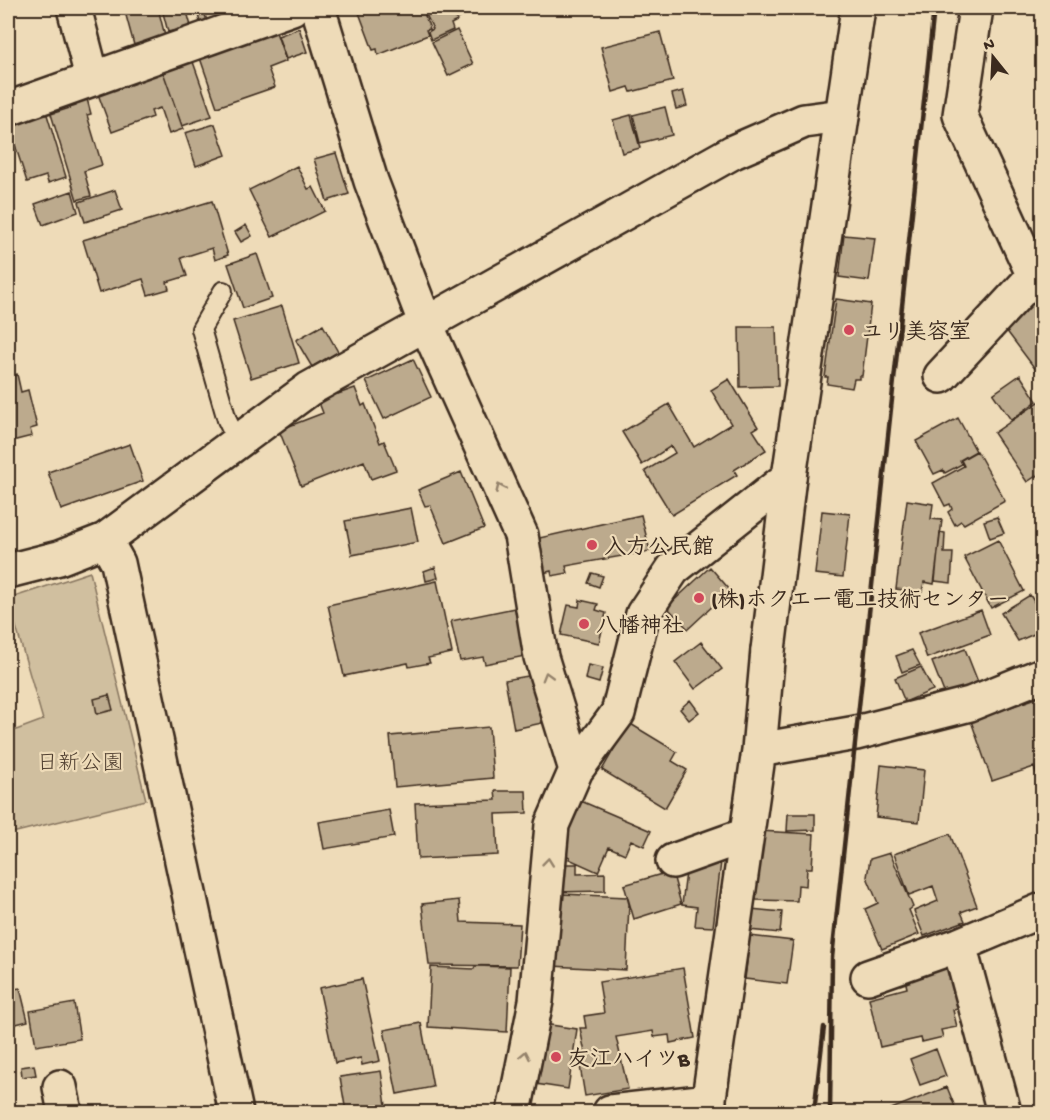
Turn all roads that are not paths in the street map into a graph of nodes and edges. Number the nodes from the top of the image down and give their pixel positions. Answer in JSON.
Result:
{"nodes":[{"id":1,"x":75,"y":8,"type":"edge"},
{"id":2,"x":292,"y":8,"type":"edge"},
{"id":3,"x":318,"y":8,"type":"edge"},
{"id":4,"x":858,"y":8,"type":"edge"},
{"id":5,"x":976,"y":8,"type":"edge"},
{"id":6,"x":92,"y":77,"type":"junction"},
{"id":7,"x":8,"y":109,"type":"edge"},
{"id":8,"x":842,"y":116,"type":"junction"},
{"id":9,"x":1038,"y":270,"type":"edge"},
{"id":10,"x":223,"y":291,"type":"dead end"},
{"id":11,"x":425,"y":322,"type":"junction"},
{"id":12,"x":941,"y":376,"type":"dead end"},
{"id":13,"x":237,"y":441,"type":"junction"},
{"id":14,"x":789,"y":477,"type":"junction"},
{"id":15,"x":105,"y":540,"type":"junction"},
{"id":16,"x":8,"y":571,"type":"edge"},
{"id":17,"x":1042,"y":675,"type":"edge"},
{"id":18,"x":759,"y":750,"type":"junction"},
{"id":19,"x":576,"y":770,"type":"junction"},
{"id":20,"x":746,"y":835,"type":"junction"},
{"id":21,"x":673,"y":861,"type":"dead end"},
{"id":22,"x":1042,"y":910,"type":"edge"},
{"id":23,"x":958,"y":945,"type":"junction"},
{"id":24,"x":868,"y":976,"type":"dead end"},
{"id":25,"x":708,"y":1107,"type":"edge"},
{"id":26,"x":236,"y":1113,"type":"edge"},
{"id":27,"x":514,"y":1113,"type":"edge"},
{"id":28,"x":610,"y":1113,"type":"edge"},
{"id":29,"x":1004,"y":1113,"type":"edge"}],
"edges":[{"from":1,"to":6,"type":"street"},
{"from":2,"to":6,"type":"street"},
{"from":3,"to":11,"type":"street"},
{"from":4,"to":8,"type":"street"},
{"from":5,"to":9,"type":"street"},
{"from":6,"to":7,"type":"street"},
{"from":8,"to":11,"type":"street"},
{"from":8,"to":14,"type":"street"},
{"from":9,"to":12,"type":"street"},
{"from":10,"to":13,"type":"lane"},
{"from":11,"to":13,"type":"street"},
{"from":19,"to":11,"type":"street","one_way":true},
{"from":13,"to":15,"type":"street"},
{"from":14,"to":18,"type":"street"},
{"from":14,"to":19,"type":"street"},
{"from":15,"to":16,"type":"street"},
{"from":15,"to":26,"type":"street"},
{"from":17,"to":18,"type":"street"},
{"from":18,"to":20,"type":"street"},
{"from":27,"to":19,"type":"street","one_way":true},
{"from":20,"to":21,"type":"street"},
{"from":20,"to":25,"type":"street"},
{"from":22,"to":23,"type":"street"},
{"from":23,"to":24,"type":"street"},
{"from":23,"to":29,"type":"street"},
{"from":25,"to":28,"type":"street"}]}
